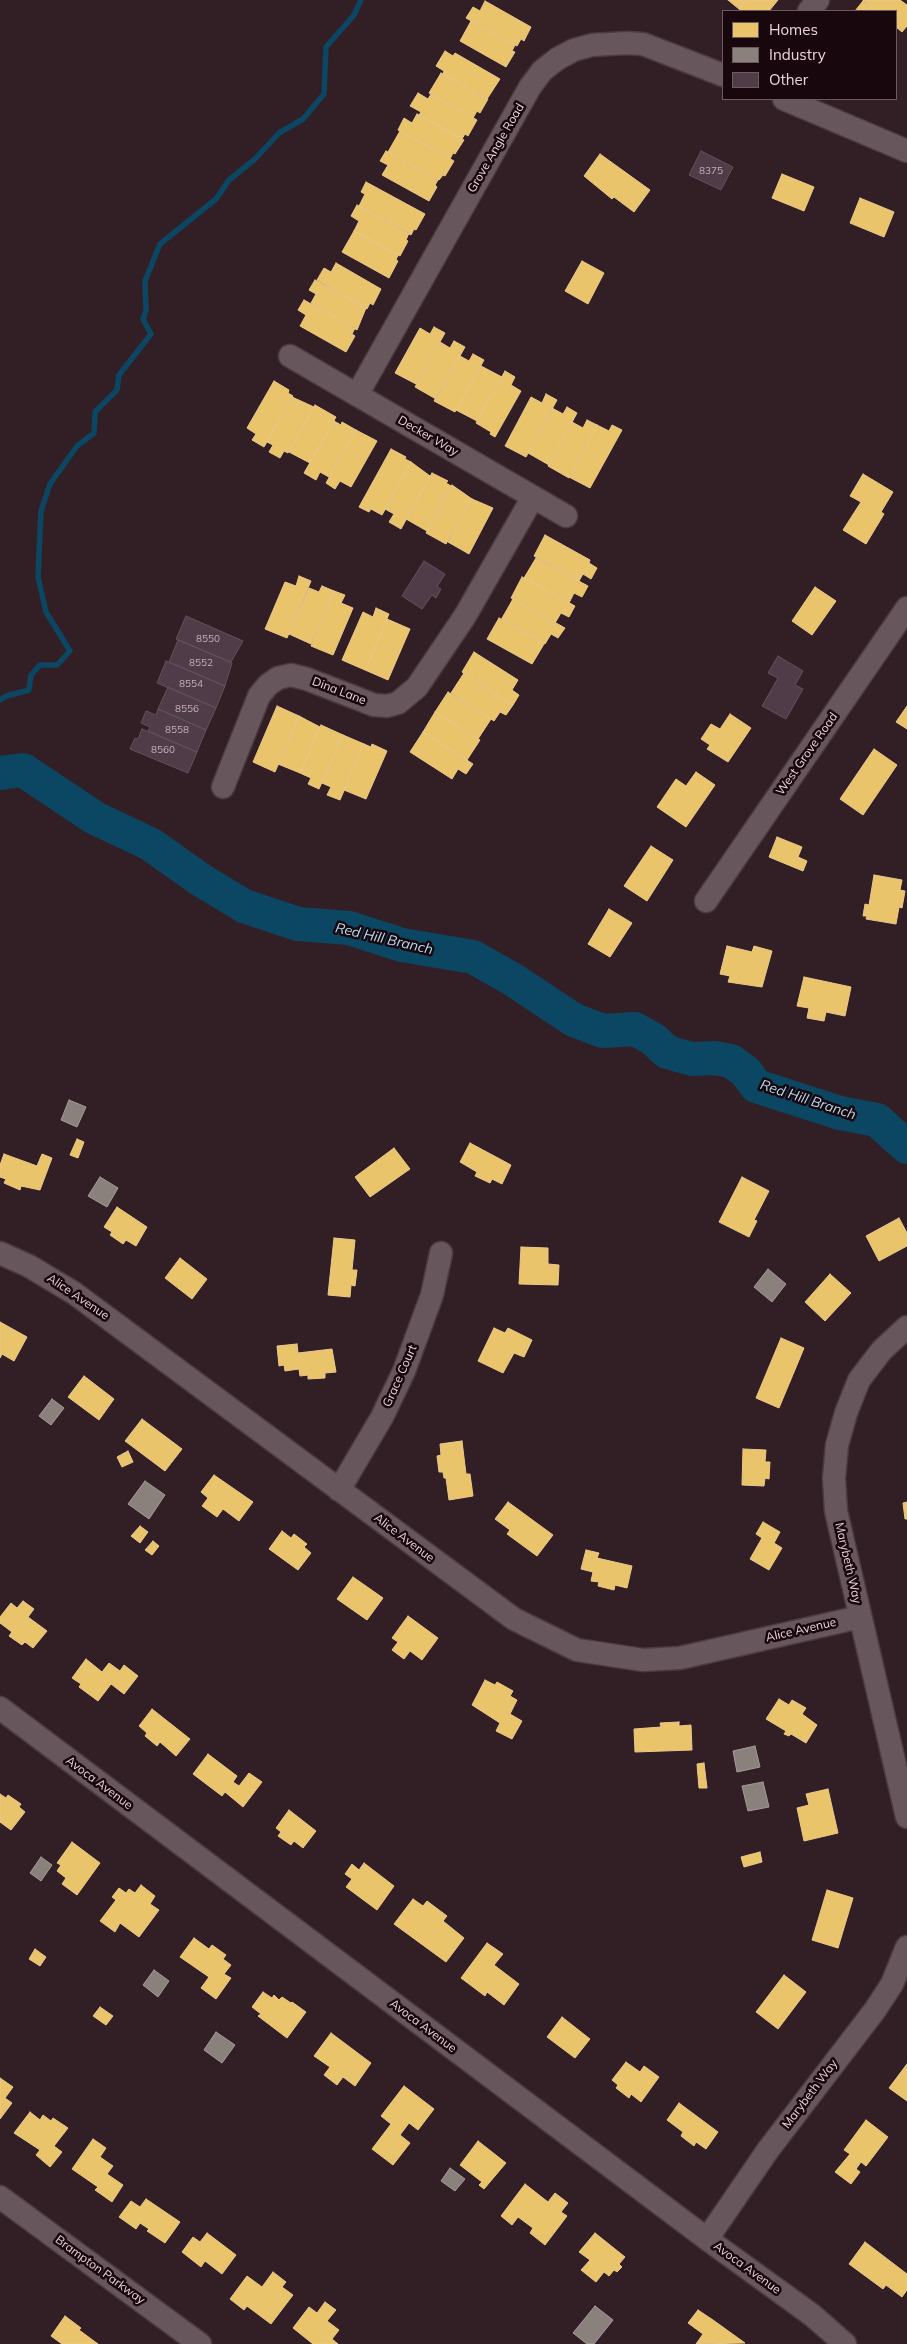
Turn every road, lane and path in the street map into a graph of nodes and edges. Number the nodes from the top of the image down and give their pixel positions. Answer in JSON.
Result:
{"nodes":[{"id":1,"x":818,"y":0,"type":"edge"},
{"id":2,"x":810,"y":10,"type":"edge"},
{"id":3,"x":722,"y":75,"type":"edge"},
{"id":4,"x":786,"y":100,"type":"edge"},
{"id":5,"x":907,"y":151,"type":"edge"},
{"id":6,"x":290,"y":356,"type":"dead end"},
{"id":7,"x":357,"y":395,"type":"junction"},
{"id":8,"x":533,"y":497,"type":"junction"},
{"id":9,"x":566,"y":516,"type":"dead end"},
{"id":10,"x":907,"y":608,"type":"edge"},
{"id":11,"x":232,"y":781,"type":"dead end"},
{"id":12,"x":706,"y":901,"type":"dead end"},
{"id":13,"x":0,"y":1253,"type":"edge"},
{"id":14,"x":441,"y":1253,"type":"dead end"},
{"id":15,"x":907,"y":1326,"type":"edge"},
{"id":16,"x":339,"y":1490,"type":"junction"},
{"id":17,"x":860,"y":1617,"type":"junction"},
{"id":18,"x":0,"y":1708,"type":"edge"},
{"id":19,"x":907,"y":1817,"type":"edge"},
{"id":20,"x":907,"y":1947,"type":"edge"},
{"id":21,"x":0,"y":2197,"type":"edge"},
{"id":22,"x":707,"y":2239,"type":"junction"},
{"id":23,"x":200,"y":2344,"type":"edge"},
{"id":24,"x":845,"y":2344,"type":"edge"}],
"edges":[{"from":1,"to":2,"type":"street"},
{"from":3,"to":7,"type":"street","name":"Grove Angle Road"},
{"from":4,"to":5,"type":"street"},
{"from":6,"to":7,"type":"street","name":"Decker Way"},
{"from":7,"to":8,"type":"street","name":"Decker Way"},
{"from":8,"to":9,"type":"street","name":"Decker Way"},
{"from":8,"to":11,"type":"street","name":"Dina Lane"},
{"from":10,"to":12,"type":"street","name":"West Grove Road"},
{"from":13,"to":16,"type":"street","name":"Alice Avenue"},
{"from":14,"to":16,"type":"street","name":"Grace Court"},
{"from":15,"to":17,"type":"street","name":"Marybeth Way"},
{"from":16,"to":17,"type":"street","name":"Alice Avenue"},
{"from":17,"to":19,"type":"street","name":"Marybeth Way"},
{"from":18,"to":22,"type":"street","name":"Avoca Avenue"},
{"from":20,"to":22,"type":"street","name":"Marybeth Way"},
{"from":21,"to":23,"type":"street","name":"Brampton Parkway"},
{"from":22,"to":24,"type":"street","name":"Avoca Avenue"}]}
